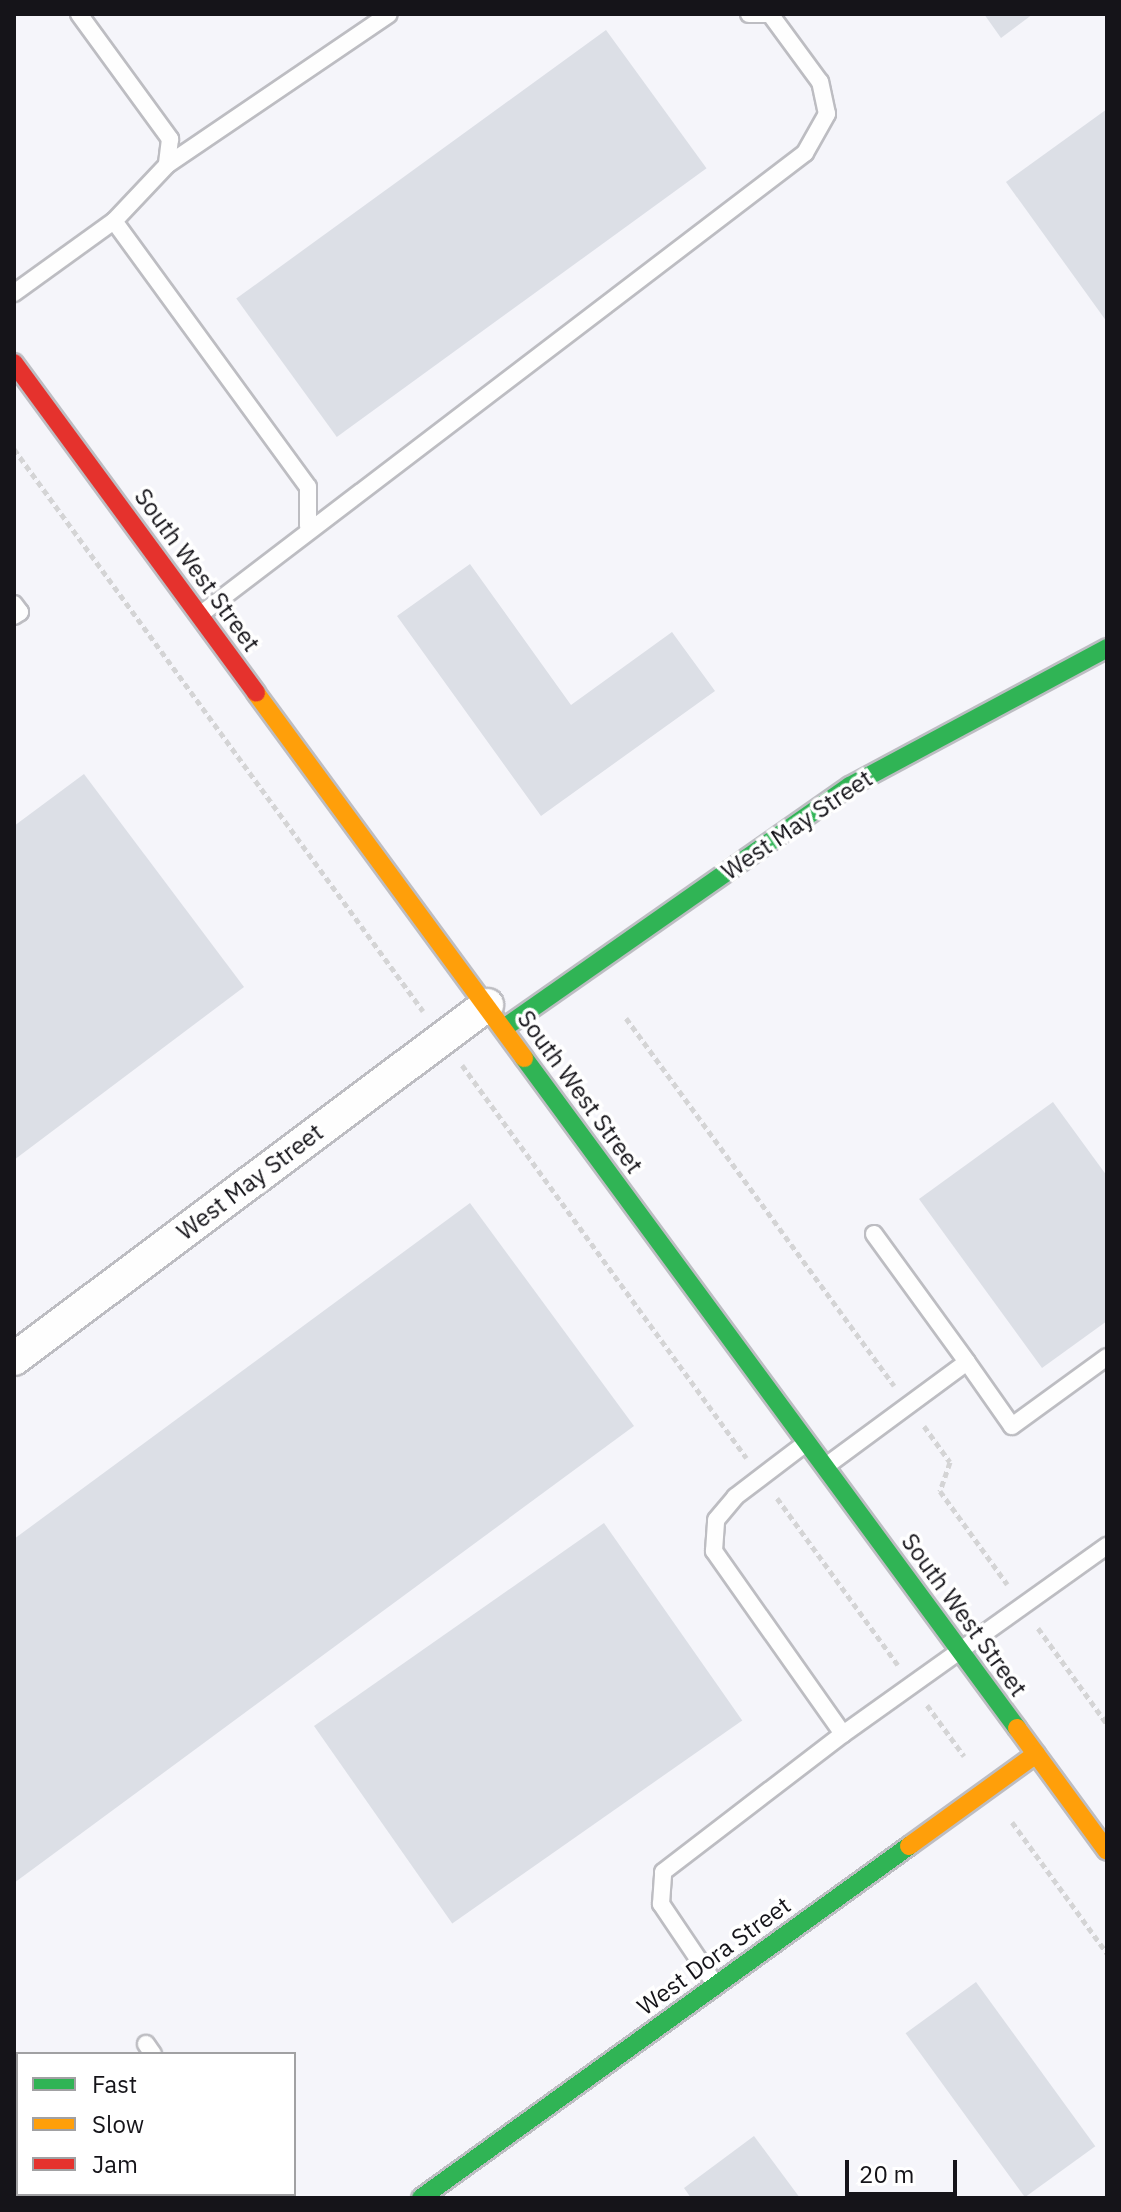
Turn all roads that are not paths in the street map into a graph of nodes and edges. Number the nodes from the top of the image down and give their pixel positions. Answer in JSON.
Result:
{"nodes":[{"id":1,"x":79,"y":14,"type":"edge"},
{"id":2,"x":389,"y":14,"type":"edge"},
{"id":3,"x":749,"y":14,"type":"edge"},
{"id":4,"x":769,"y":14,"type":"edge"},
{"id":5,"x":167,"y":165,"type":"junction"},
{"id":6,"x":114,"y":221,"type":"junction"},
{"id":7,"x":14,"y":293,"type":"edge"},
{"id":8,"x":14,"y":363,"type":"edge"},
{"id":9,"x":308,"y":526,"type":"junction"},
{"id":10,"x":14,"y":604,"type":"edge"},
{"id":11,"x":200,"y":615,"type":"junction"},
{"id":12,"x":14,"y":616,"type":"edge"},
{"id":13,"x":1107,"y":648,"type":"edge"},
{"id":14,"x":495,"y":1017,"type":"junction"},
{"id":15,"x":874,"y":1234,"type":"dead end"},
{"id":16,"x":1107,"y":1357,"type":"edge"},
{"id":17,"x":14,"y":1359,"type":"edge"},
{"id":18,"x":967,"y":1362,"type":"junction"},
{"id":19,"x":807,"y":1442,"type":"junction"},
{"id":20,"x":825,"y":1467,"type":"junction"},
{"id":21,"x":1107,"y":1546,"type":"edge"},
{"id":22,"x":962,"y":1653,"type":"junction"},
{"id":23,"x":843,"y":1734,"type":"junction"},
{"id":24,"x":1036,"y":1754,"type":"junction"},
{"id":25,"x":1107,"y":1851,"type":"edge"},
{"id":26,"x":715,"y":1985,"type":"junction"},
{"id":27,"x":421,"y":2198,"type":"edge"}],
"edges":[{"from":1,"to":5,"type":"lane"},
{"from":2,"to":5,"type":"lane"},
{"from":3,"to":4,"type":"lane"},
{"from":4,"to":9,"type":"lane"},
{"from":5,"to":6,"type":"lane"},
{"from":6,"to":7,"type":"lane"},
{"from":6,"to":9,"type":"lane"},
{"from":8,"to":11,"type":"main road","name":"South West Street"},
{"from":9,"to":11,"type":"lane"},
{"from":10,"to":12,"type":"lane"},
{"from":11,"to":14,"type":"main road","name":"South West Street"},
{"from":13,"to":14,"type":"main road","name":"West May Street"},
{"from":14,"to":17,"type":"street","name":"West May Street"},
{"from":14,"to":19,"type":"main road","name":"South West Street"},
{"from":15,"to":18,"type":"lane"},
{"from":16,"to":18,"type":"lane"},
{"from":18,"to":20,"type":"lane"},
{"from":19,"to":20,"type":"main road","name":"South West Street"},
{"from":19,"to":23,"type":"lane"},
{"from":20,"to":22,"type":"main road","name":"South West Street"},
{"from":21,"to":22,"type":"lane"},
{"from":22,"to":23,"type":"lane"},
{"from":22,"to":24,"type":"main road","name":"South West Street"},
{"from":23,"to":26,"type":"lane"},
{"from":24,"to":25,"type":"main road","name":"South West Street"},
{"from":24,"to":26,"type":"main road","name":"West Dora Street"},
{"from":26,"to":27,"type":"main road","name":"West Dora Street"}]}
